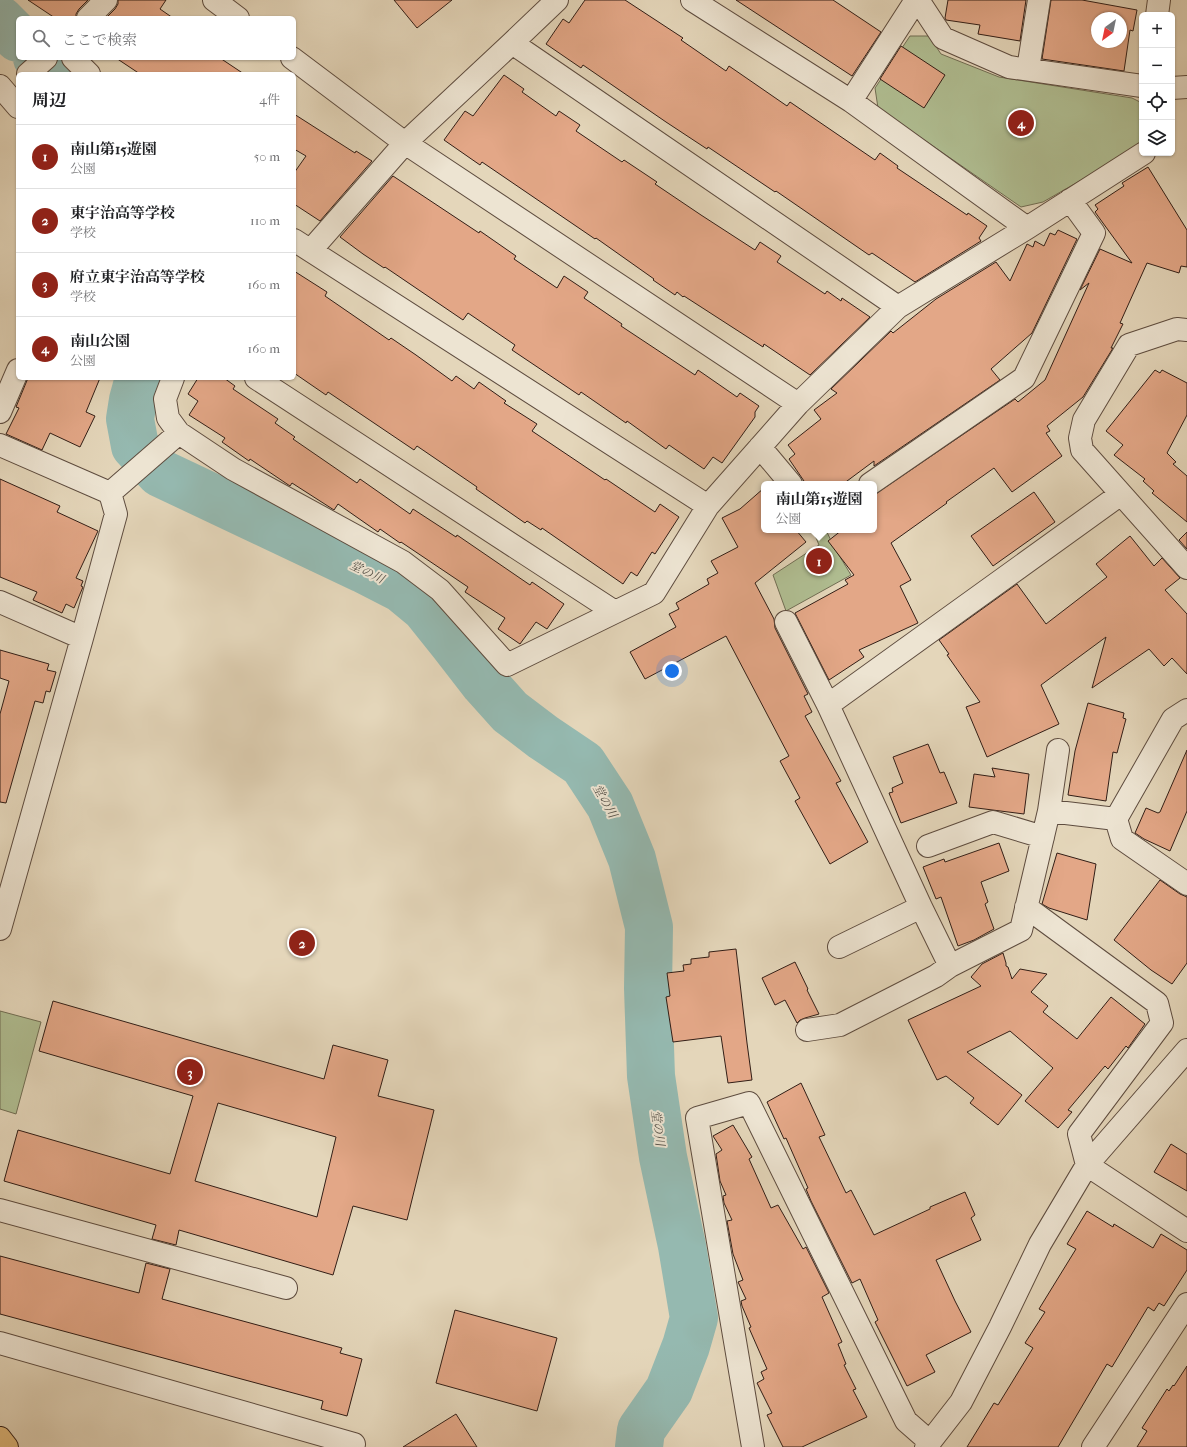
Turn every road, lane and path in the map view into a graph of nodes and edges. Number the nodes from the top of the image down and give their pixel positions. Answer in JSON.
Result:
{"nodes":[{"id":1,"x":106,"y":0,"type":"edge"},
{"id":2,"x":214,"y":0,"type":"edge"},
{"id":3,"x":557,"y":0,"type":"edge"},
{"id":4,"x":692,"y":0,"type":"edge"},
{"id":5,"x":917,"y":0,"type":"edge"},
{"id":6,"x":1039,"y":0,"type":"edge"},
{"id":7,"x":1159,"y":0,"type":"edge"},
{"id":8,"x":1157,"y":12,"type":"edge"},
{"id":9,"x":90,"y":16,"type":"edge"},
{"id":10,"x":235,"y":16,"type":"edge"},
{"id":11,"x":512,"y":43,"type":"junction"},
{"id":12,"x":44,"y":60,"type":"edge"},
{"id":13,"x":75,"y":60,"type":"edge"},
{"id":14,"x":295,"y":60,"type":"edge"},
{"id":15,"x":1028,"y":69,"type":"junction"},
{"id":16,"x":31,"y":72,"type":"edge"},
{"id":17,"x":87,"y":72,"type":"edge"},
{"id":18,"x":1139,"y":86,"type":"edge"},
{"id":19,"x":1187,"y":87,"type":"edge"},
{"id":20,"x":1175,"y":88,"type":"edge"},
{"id":21,"x":851,"y":101,"type":"junction"},
{"id":22,"x":405,"y":143,"type":"junction"},
{"id":23,"x":1139,"y":156,"type":"edge"},
{"id":24,"x":1070,"y":200,"type":"junction"},
{"id":25,"x":1027,"y":228,"type":"junction"},
{"id":26,"x":302,"y":245,"type":"edge"},
{"id":27,"x":898,"y":307,"type":"junction"},
{"id":28,"x":1187,"y":330,"type":"edge"},
{"id":29,"x":16,"y":375,"type":"edge"},
{"id":30,"x":172,"y":380,"type":"edge"},
{"id":31,"x":259,"y":380,"type":"edge"},
{"id":32,"x":798,"y":404,"type":"junction"},
{"id":33,"x":0,"y":412,"type":"edge"},
{"id":34,"x":175,"y":436,"type":"junction"},
{"id":35,"x":0,"y":445,"type":"edge"},
{"id":36,"x":760,"y":447,"type":"junction"},
{"id":37,"x":788,"y":481,"type":"edge"},
{"id":38,"x":874,"y":481,"type":"edge"},
{"id":39,"x":117,"y":487,"type":"junction"},
{"id":40,"x":1121,"y":494,"type":"junction"},
{"id":41,"x":708,"y":506,"type":"junction"},
{"id":42,"x":1187,"y":568,"type":"edge"},
{"id":43,"x":0,"y":602,"type":"edge"},
{"id":44,"x":615,"y":612,"type":"junction"},
{"id":45,"x":786,"y":622,"type":"dead end"},
{"id":46,"x":82,"y":638,"type":"junction"},
{"id":47,"x":828,"y":705,"type":"junction"},
{"id":48,"x":1187,"y":710,"type":"edge"},
{"id":49,"x":1058,"y":750,"type":"dead end"},
{"id":50,"x":1049,"y":811,"type":"junction"},
{"id":51,"x":1116,"y":819,"type":"junction"},
{"id":52,"x":1043,"y":838,"type":"junction"},
{"id":53,"x":928,"y":846,"type":"dead end"},
{"id":54,"x":1187,"y":884,"type":"edge"},
{"id":55,"x":921,"y":906,"type":"junction"},
{"id":56,"x":1026,"y":907,"type":"junction"},
{"id":57,"x":0,"y":929,"type":"edge"},
{"id":58,"x":839,"y":947,"type":"dead end"},
{"id":59,"x":950,"y":966,"type":"junction"},
{"id":60,"x":807,"y":1030,"type":"dead end"},
{"id":61,"x":1187,"y":1050,"type":"edge"},
{"id":62,"x":1087,"y":1165,"type":"junction"},
{"id":63,"x":0,"y":1210,"type":"edge"},
{"id":64,"x":1187,"y":1231,"type":"edge"},
{"id":65,"x":286,"y":1288,"type":"dead end"},
{"id":66,"x":1187,"y":1304,"type":"edge"},
{"id":67,"x":0,"y":1343,"type":"edge"},
{"id":68,"x":0,"y":1438,"type":"edge"},
{"id":69,"x":354,"y":1444,"type":"dead end"},
{"id":70,"x":928,"y":1444,"type":"edge"},
{"id":71,"x":8,"y":1447,"type":"edge"},
{"id":72,"x":753,"y":1447,"type":"edge"},
{"id":73,"x":1093,"y":1447,"type":"edge"}],
"edges":[{"from":1,"to":9,"type":"street"},
{"from":2,"to":10,"type":"street"},
{"from":3,"to":11,"type":"street"},
{"from":4,"to":21,"type":"street"},
{"from":5,"to":15,"type":"street"},
{"from":5,"to":21,"type":"street"},
{"from":6,"to":15,"type":"street"},
{"from":7,"to":8,"type":"street"},
{"from":11,"to":22,"type":"street"},
{"from":11,"to":27,"type":"street"},
{"from":12,"to":16,"type":"street"},
{"from":13,"to":17,"type":"street"},
{"from":14,"to":22,"type":"street"},
{"from":15,"to":18,"type":"street"},
{"from":19,"to":20,"type":"street"},
{"from":21,"to":25,"type":"street"},
{"from":22,"to":26,"type":"street"},
{"from":22,"to":32,"type":"street"},
{"from":23,"to":24,"type":"street"},
{"from":24,"to":25,"type":"street"},
{"from":24,"to":38,"type":"street"},
{"from":25,"to":27,"type":"street"},
{"from":26,"to":41,"type":"street"},
{"from":27,"to":32,"type":"street"},
{"from":28,"to":40,"type":"street"},
{"from":29,"to":33,"type":"street"},
{"from":30,"to":34,"type":"street"},
{"from":31,"to":44,"type":"street"},
{"from":32,"to":36,"type":"street"},
{"from":34,"to":39,"type":"street"},
{"from":34,"to":44,"type":"street"},
{"from":35,"to":39,"type":"street"},
{"from":36,"to":37,"type":"street"},
{"from":36,"to":41,"type":"street"},
{"from":39,"to":46,"type":"street"},
{"from":40,"to":42,"type":"street"},
{"from":40,"to":47,"type":"street"},
{"from":41,"to":44,"type":"street"},
{"from":43,"to":46,"type":"street"},
{"from":45,"to":47,"type":"street"},
{"from":46,"to":57,"type":"street"},
{"from":47,"to":55,"type":"street"},
{"from":48,"to":51,"type":"street"},
{"from":49,"to":50,"type":"street"},
{"from":50,"to":51,"type":"street"},
{"from":50,"to":52,"type":"street"},
{"from":51,"to":54,"type":"street"},
{"from":52,"to":53,"type":"street"},
{"from":52,"to":56,"type":"street"},
{"from":55,"to":58,"type":"street"},
{"from":55,"to":59,"type":"street"},
{"from":56,"to":59,"type":"street"},
{"from":56,"to":62,"type":"street"},
{"from":59,"to":60,"type":"street"},
{"from":61,"to":62,"type":"street"},
{"from":62,"to":64,"type":"street"},
{"from":62,"to":70,"type":"street"},
{"from":63,"to":65,"type":"street"},
{"from":66,"to":73,"type":"street"},
{"from":67,"to":69,"type":"street"},
{"from":68,"to":71,"type":"main road"},
{"from":70,"to":72,"type":"street"}]}
